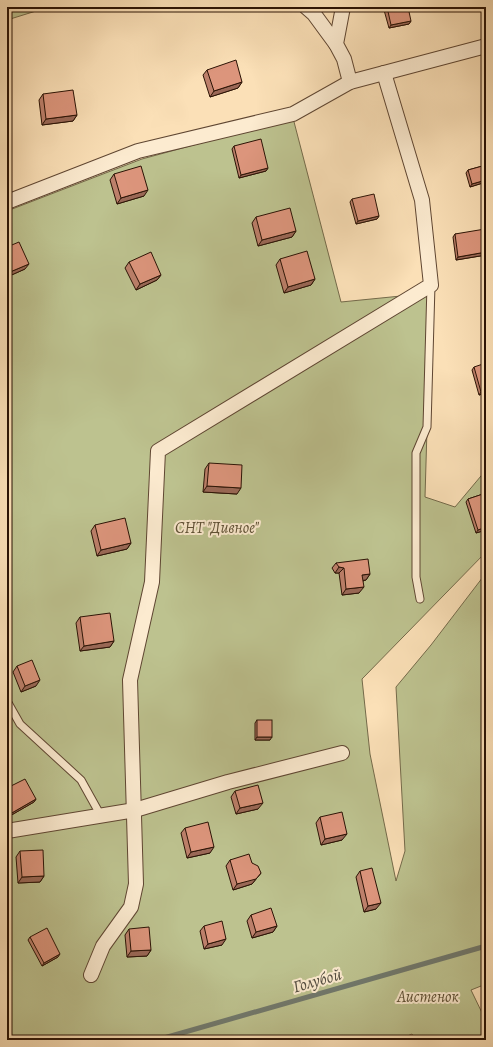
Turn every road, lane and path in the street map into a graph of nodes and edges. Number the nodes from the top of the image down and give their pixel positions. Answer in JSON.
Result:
{"nodes":[{"id":1,"x":306,"y":7,"type":"edge"},
{"id":2,"x":343,"y":7,"type":"edge"},
{"id":3,"x":336,"y":44,"type":"junction"},
{"id":4,"x":486,"y":46,"type":"edge"},
{"id":5,"x":384,"y":73,"type":"junction"},
{"id":6,"x":350,"y":82,"type":"junction"},
{"id":7,"x":7,"y":202,"type":"edge"},
{"id":8,"x":431,"y":285,"type":"junction"},
{"id":9,"x":420,"y":599,"type":"dead end"},
{"id":10,"x":7,"y":701,"type":"edge"},
{"id":11,"x":342,"y":753,"type":"dead end"},
{"id":12,"x":135,"y":810,"type":"junction"},
{"id":13,"x":101,"y":816,"type":"junction"},
{"id":14,"x":7,"y":831,"type":"edge"},
{"id":15,"x":91,"y":975,"type":"dead end"}],
"edges":[{"from":1,"to":3,"type":"street"},
{"from":2,"to":3,"type":"street"},
{"from":3,"to":6,"type":"street"},
{"from":4,"to":5,"type":"street"},
{"from":5,"to":6,"type":"street"},
{"from":5,"to":8,"type":"street"},
{"from":6,"to":7,"type":"street"},
{"from":8,"to":9,"type":"lane"},
{"from":8,"to":12,"type":"street"},
{"from":10,"to":13,"type":"lane"},
{"from":11,"to":12,"type":"street"},
{"from":12,"to":13,"type":"street"},
{"from":12,"to":15,"type":"street"},
{"from":13,"to":14,"type":"street"}]}
